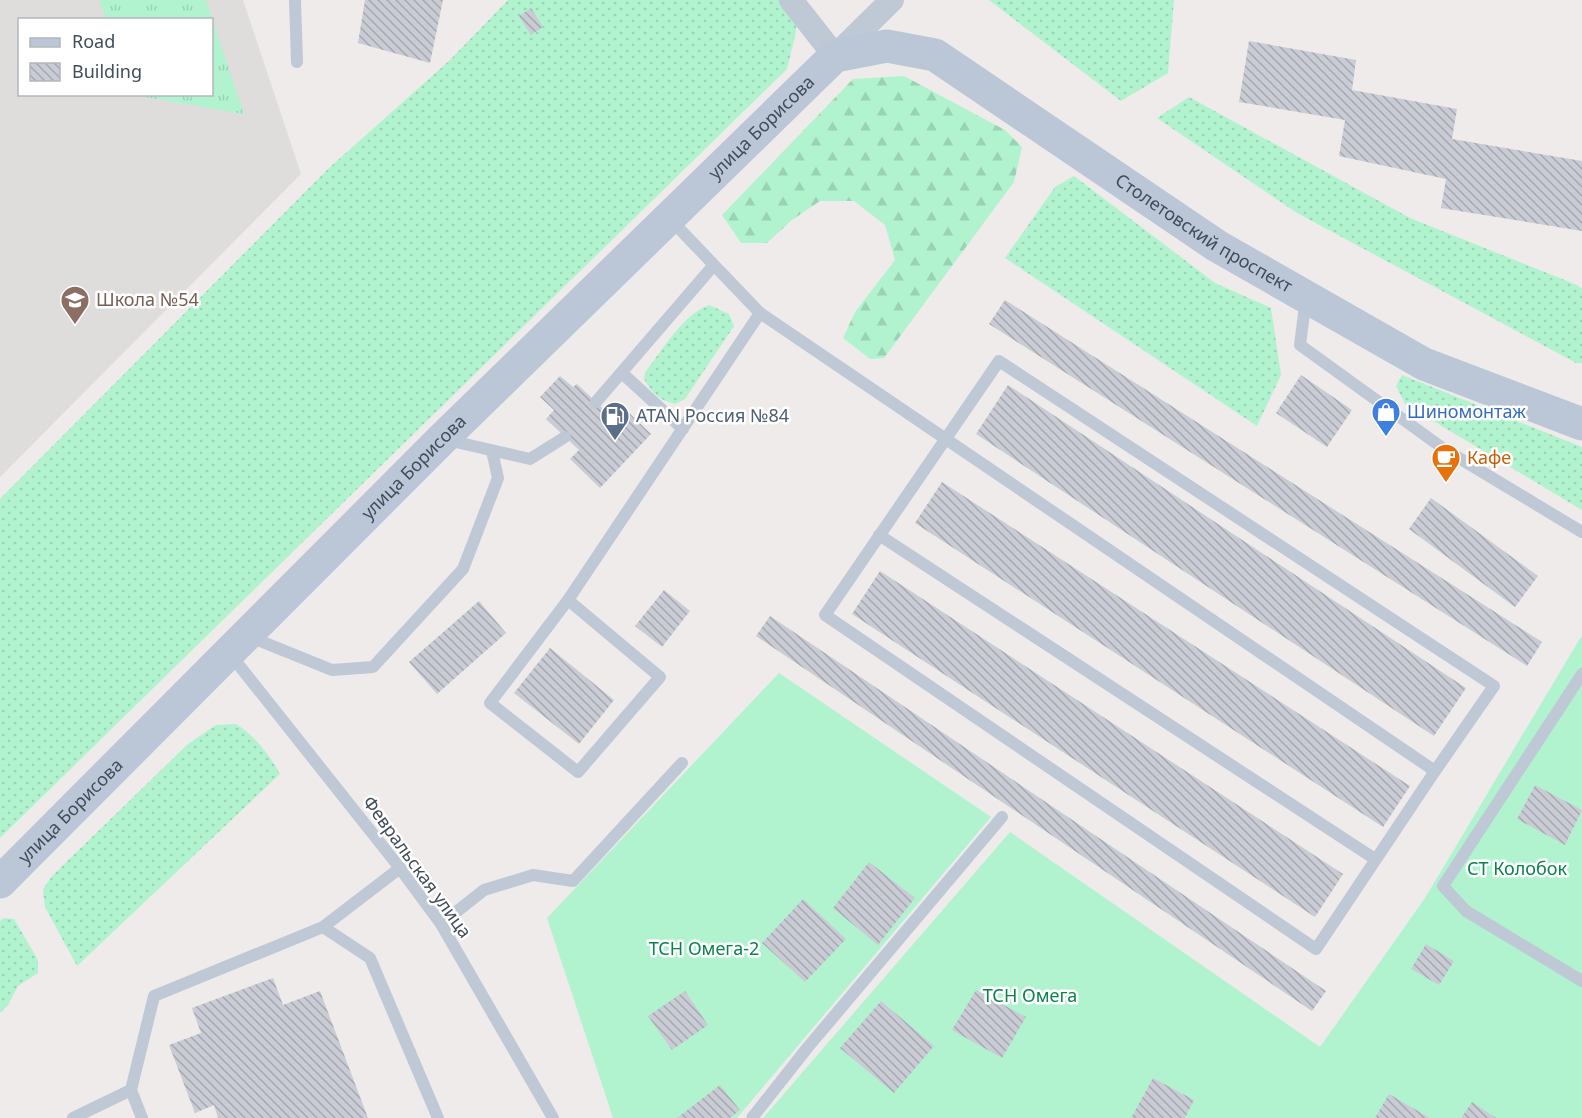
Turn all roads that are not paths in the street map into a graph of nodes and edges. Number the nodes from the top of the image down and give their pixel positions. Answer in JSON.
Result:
{"nodes":[{"id":1,"x":295,"y":0,"type":"edge"},
{"id":2,"x":790,"y":0,"type":"edge"},
{"id":3,"x":892,"y":0,"type":"edge"},
{"id":4,"x":835,"y":56,"type":"junction"},
{"id":5,"x":297,"y":62,"type":"dead end"},
{"id":6,"x":669,"y":218,"type":"junction"},
{"id":7,"x":713,"y":266,"type":"junction"},
{"id":8,"x":1306,"y":296,"type":"junction"},
{"id":9,"x":760,"y":313,"type":"junction"},
{"id":10,"x":622,"y":374,"type":"junction"},
{"id":11,"x":596,"y":402,"type":"dead end"},
{"id":12,"x":1582,"y":423,"type":"edge"},
{"id":13,"x":683,"y":429,"type":"junction"},
{"id":14,"x":565,"y":436,"type":"dead end"},
{"id":15,"x":944,"y":438,"type":"junction"},
{"id":16,"x":442,"y":439,"type":"junction"},
{"id":17,"x":492,"y":451,"type":"junction"},
{"id":18,"x":1582,"y":532,"type":"edge"},
{"id":19,"x":879,"y":535,"type":"junction"},
{"id":20,"x":568,"y":600,"type":"junction"},
{"id":21,"x":238,"y":645,"type":"junction"},
{"id":22,"x":1582,"y":674,"type":"edge"},
{"id":23,"x":682,"y":763,"type":"dead end"},
{"id":24,"x":1435,"y":771,"type":"junction"},
{"id":25,"x":1002,"y":817,"type":"dead end"},
{"id":26,"x":1375,"y":859,"type":"junction"},
{"id":27,"x":400,"y":868,"type":"junction"},
{"id":28,"x":0,"y":882,"type":"edge"},
{"id":29,"x":441,"y":924,"type":"junction"},
{"id":30,"x":323,"y":927,"type":"junction"},
{"id":31,"x":1582,"y":981,"type":"edge"},
{"id":32,"x":131,"y":1090,"type":"junction"},
{"id":33,"x":72,"y":1118,"type":"edge"},
{"id":34,"x":142,"y":1118,"type":"edge"},
{"id":35,"x":438,"y":1118,"type":"edge"},
{"id":36,"x":553,"y":1118,"type":"edge"},
{"id":37,"x":752,"y":1118,"type":"edge"}],
"edges":[{"from":1,"to":5,"type":"lane"},
{"from":2,"to":4,"type":"street"},
{"from":3,"to":4,"type":"street"},
{"from":4,"to":6,"type":"main road","name":"улица Борисова"},
{"from":4,"to":8,"type":"main road","name":"Столетовский проспект"},
{"from":6,"to":7,"type":"lane"},
{"from":6,"to":16,"type":"main road","name":"улица Борисова"},
{"from":7,"to":9,"type":"lane"},
{"from":7,"to":10,"type":"lane"},
{"from":8,"to":12,"type":"main road","name":"Столетовский проспект"},
{"from":8,"to":18,"type":"lane"},
{"from":9,"to":13,"type":"lane"},
{"from":9,"to":15,"type":"lane"},
{"from":10,"to":11,"type":"lane"},
{"from":10,"to":13,"type":"lane"},
{"from":13,"to":20,"type":"lane"},
{"from":14,"to":17,"type":"lane"},
{"from":15,"to":19,"type":"lane"},
{"from":15,"to":24,"type":"lane"},
{"from":15,"to":24,"type":"lane"},
{"from":16,"to":17,"type":"lane"},
{"from":16,"to":21,"type":"main road","name":"улица Борисова"},
{"from":17,"to":21,"type":"lane"},
{"from":19,"to":26,"type":"lane"},
{"from":19,"to":26,"type":"lane"},
{"from":20,"to":20,"type":"lane"},
{"from":21,"to":27,"type":"lane","name":"Февральская улица"},
{"from":21,"to":28,"type":"main road","name":"улица Борисова"},
{"from":22,"to":31,"type":"lane"},
{"from":23,"to":29,"type":"lane"},
{"from":24,"to":26,"type":"lane"},
{"from":25,"to":37,"type":"lane"},
{"from":27,"to":29,"type":"lane","name":"Февральская улица"},
{"from":27,"to":30,"type":"lane"},
{"from":29,"to":36,"type":"lane","name":"Февральская улица"},
{"from":30,"to":32,"type":"lane"},
{"from":30,"to":35,"type":"lane"},
{"from":32,"to":33,"type":"lane"},
{"from":32,"to":34,"type":"lane"}]}
